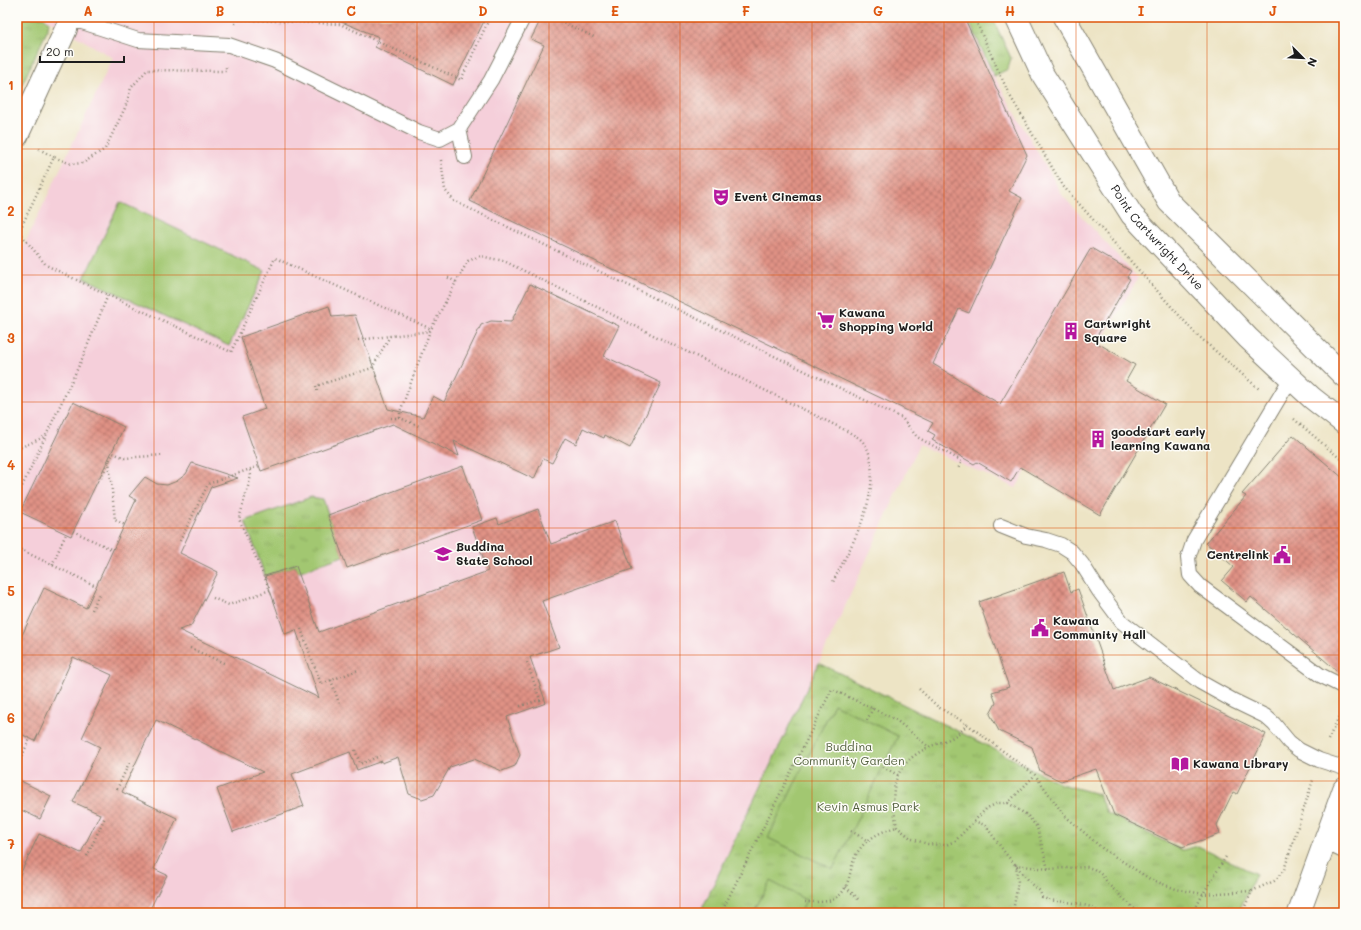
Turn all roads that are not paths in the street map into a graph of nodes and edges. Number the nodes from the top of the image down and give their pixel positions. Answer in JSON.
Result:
{"nodes":[{"id":1,"x":1016,"y":17,"type":"edge"},
{"id":2,"x":1064,"y":17,"type":"edge"},
{"id":3,"x":522,"y":20,"type":"dead end"},
{"id":4,"x":66,"y":29,"type":"joint"},
{"id":5,"x":459,"y":129,"type":"junction"},
{"id":6,"x":17,"y":136,"type":"edge"},
{"id":7,"x":465,"y":157,"type":"dead end"},
{"id":8,"x":1344,"y":376,"type":"edge"},
{"id":9,"x":1291,"y":378,"type":"junction"},
{"id":10,"x":1344,"y":423,"type":"edge"},
{"id":11,"x":1001,"y":526,"type":"dead end"},
{"id":12,"x":1344,"y":687,"type":"edge"},
{"id":13,"x":1344,"y":768,"type":"edge"},
{"id":14,"x":1344,"y":789,"type":"edge"},
{"id":15,"x":1335,"y":843,"type":"edge"},
{"id":16,"x":1299,"y":913,"type":"edge"}],
"edges":[{"from":1,"to":9,"type":"main road","name":"Point Cartwright Drive"},
{"from":2,"to":8,"type":"main road"},
{"from":3,"to":5,"type":"lane"},
{"from":4,"to":5,"type":"lane"},
{"from":4,"to":6,"type":"main road"},
{"from":5,"to":7,"type":"lane"},
{"from":9,"to":10,"type":"main road","name":"Point Cartwright Drive"},
{"from":9,"to":12,"type":"lane"},
{"from":11,"to":13,"type":"lane"},
{"from":14,"to":15,"type":"main road"},
{"from":15,"to":16,"type":"main road"}]}
